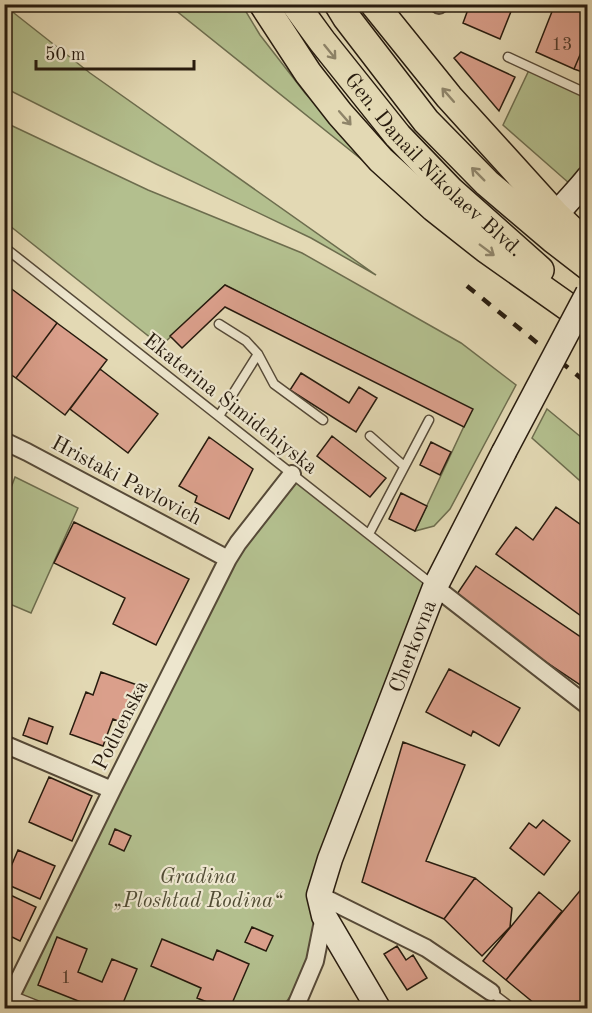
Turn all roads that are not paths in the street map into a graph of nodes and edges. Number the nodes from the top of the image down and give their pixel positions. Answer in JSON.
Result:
{"nodes":[{"id":1,"x":263,"y":4,"type":"edge"},
{"id":2,"x":295,"y":4,"type":"edge"},
{"id":3,"x":338,"y":4,"type":"edge"},
{"id":4,"x":374,"y":4,"type":"edge"},
{"id":5,"x":508,"y":57,"type":"dead end"},
{"id":6,"x":588,"y":94,"type":"edge"},
{"id":7,"x":588,"y":178,"type":"edge"},
{"id":8,"x":556,"y":215,"type":"junction"},
{"id":9,"x":588,"y":246,"type":"edge"},
{"id":10,"x":4,"y":247,"type":"edge"},
{"id":11,"x":588,"y":266,"type":"edge"},
{"id":12,"x":588,"y":293,"type":"edge"},
{"id":13,"x":588,"y":313,"type":"edge"},
{"id":14,"x":588,"y":321,"type":"edge"},
{"id":15,"x":219,"y":324,"type":"dead end"},
{"id":16,"x":258,"y":354,"type":"junction"},
{"id":17,"x":219,"y":416,"type":"junction"},
{"id":18,"x":323,"y":420,"type":"dead end"},
{"id":19,"x":429,"y":420,"type":"dead end"},
{"id":20,"x":370,"y":436,"type":"dead end"},
{"id":21,"x":4,"y":441,"type":"edge"},
{"id":22,"x":404,"y":466,"type":"junction"},
{"id":23,"x":292,"y":474,"type":"junction"},
{"id":24,"x":369,"y":534,"type":"junction"},
{"id":25,"x":228,"y":559,"type":"junction"},
{"id":26,"x":435,"y":587,"type":"junction"},
{"id":27,"x":588,"y":706,"type":"edge"},
{"id":28,"x":4,"y":744,"type":"edge"},
{"id":29,"x":112,"y":790,"type":"junction"},
{"id":30,"x":322,"y":906,"type":"junction"},
{"id":31,"x":491,"y":992,"type":"joint"},
{"id":32,"x":7,"y":999,"type":"edge"},
{"id":33,"x":44,"y":1008,"type":"edge"},
{"id":34,"x":295,"y":1008,"type":"edge"},
{"id":35,"x":378,"y":1008,"type":"edge"},
{"id":36,"x":512,"y":1008,"type":"edge"}],
"edges":[{"from":1,"to":14,"type":"main road","one_way":true},
{"from":2,"to":13,"type":"main road","name":"Gen. Danail Nikolaev Blvd.","one_way":true},
{"from":11,"to":3,"type":"main road","name":"Gen. Danail Nikolaev Blvd.","one_way":true},
{"from":8,"to":4,"type":"main road","one_way":true},
{"from":5,"to":6,"type":"lane"},
{"from":7,"to":8,"type":"street"},
{"from":8,"to":9,"type":"main road"},
{"from":10,"to":17,"type":"lane","name":"Ekaterina Simidchiyska"},
{"from":12,"to":26,"type":"street","name":"Cherkovna","bridge":true},
{"from":15,"to":16,"type":"lane"},
{"from":16,"to":17,"type":"lane"},
{"from":16,"to":18,"type":"lane"},
{"from":17,"to":23,"type":"lane","name":"Ekaterina Simidchiyska"},
{"from":19,"to":22,"type":"lane"},
{"from":20,"to":22,"type":"lane"},
{"from":21,"to":25,"type":"street","name":"Hristaki Pavlovich"},
{"from":22,"to":24,"type":"lane"},
{"from":23,"to":24,"type":"lane","name":"Ekaterina Simidchiyska"},
{"from":23,"to":25,"type":"street","name":"Poduenska"},
{"from":24,"to":26,"type":"lane","name":"Ekaterina Simidchiyska"},
{"from":25,"to":29,"type":"street","name":"Poduenska"},
{"from":26,"to":27,"type":"street"},
{"from":26,"to":30,"type":"street","name":"Cherkovna"},
{"from":28,"to":29,"type":"street"},
{"from":29,"to":32,"type":"street","name":"Poduenska"},
{"from":30,"to":31,"type":"street"},
{"from":30,"to":34,"type":"street"},
{"from":30,"to":35,"type":"street"},
{"from":31,"to":36,"type":"lane"},
{"from":32,"to":33,"type":"lane"}]}
